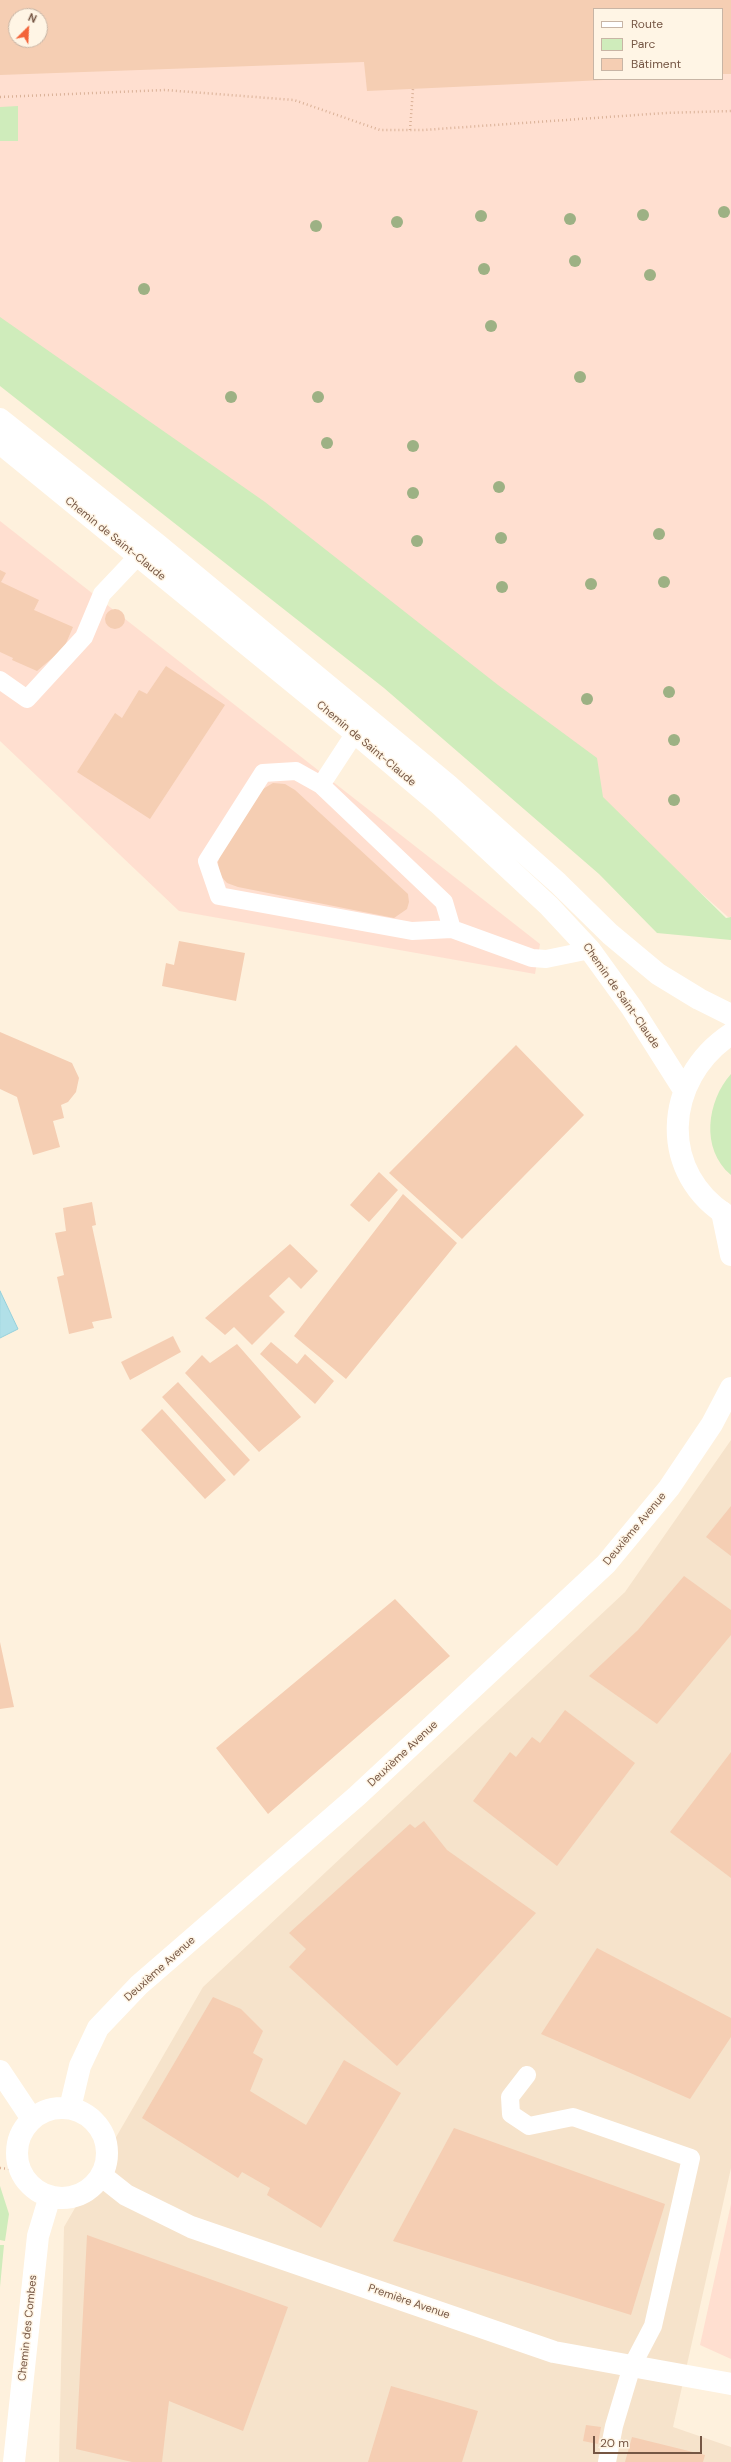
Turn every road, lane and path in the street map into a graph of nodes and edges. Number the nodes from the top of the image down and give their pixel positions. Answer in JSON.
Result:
{"nodes":[{"id":1,"x":413,"y":89,"type":"dead end"},
{"id":2,"x":0,"y":97,"type":"edge"},
{"id":3,"x":731,"y":111,"type":"edge"},
{"id":4,"x":410,"y":130,"type":"junction"},
{"id":5,"x":0,"y":419,"type":"edge"},
{"id":6,"x":0,"y":443,"type":"edge"},
{"id":7,"x":137,"y":557,"type":"junction"},
{"id":8,"x":0,"y":680,"type":"edge"},
{"id":9,"x":355,"y":733,"type":"junction"},
{"id":10,"x":321,"y":785,"type":"junction"},
{"id":11,"x":452,"y":930,"type":"junction"},
{"id":12,"x":590,"y":950,"type":"junction"},
{"id":13,"x":731,"y":1014,"type":"edge"},
{"id":14,"x":731,"y":1034,"type":"edge"},
{"id":15,"x":684,"y":1090,"type":"junction"},
{"id":16,"x":726,"y":1215,"type":"edge"},
{"id":17,"x":731,"y":1255,"type":"edge"},
{"id":18,"x":731,"y":1388,"type":"edge"},
{"id":19,"x":0,"y":2071,"type":"edge"},
{"id":20,"x":527,"y":2076,"type":"dead end"},
{"id":21,"x":70,"y":2108,"type":"junction"},
{"id":22,"x":32,"y":2118,"type":"junction"},
{"id":23,"x":9,"y":2160,"type":"edge"},
{"id":24,"x":102,"y":2176,"type":"junction"},
{"id":25,"x":50,"y":2196,"type":"junction"},
{"id":26,"x":632,"y":2366,"type":"junction"},
{"id":27,"x":731,"y":2384,"type":"edge"},
{"id":28,"x":14,"y":2462,"type":"edge"},
{"id":29,"x":607,"y":2462,"type":"edge"}],
"edges":[{"from":1,"to":4,"type":"path"},
{"from":2,"to":4,"type":"path"},
{"from":3,"to":4,"type":"path"},
{"from":5,"to":13,"type":"street","name":"Chemin de Saint-Claude"},
{"from":6,"to":7,"type":"street","name":"Chemin de Saint-Claude"},
{"from":7,"to":8,"type":"lane"},
{"from":7,"to":9,"type":"street","name":"Chemin de Saint-Claude"},
{"from":9,"to":10,"type":"lane"},
{"from":9,"to":12,"type":"street","name":"Chemin de Saint-Claude"},
{"from":10,"to":11,"type":"lane"},
{"from":10,"to":11,"type":"lane"},
{"from":11,"to":12,"type":"lane"},
{"from":12,"to":15,"type":"street","name":"Chemin de Saint-Claude"},
{"from":14,"to":15,"type":"street"},
{"from":15,"to":16,"type":"street"},
{"from":16,"to":17,"type":"street"},
{"from":18,"to":21,"type":"street","name":"Deuxième Avenue"},
{"from":19,"to":22,"type":"street"},
{"from":20,"to":26,"type":"lane"},
{"from":21,"to":22,"type":"street"},
{"from":21,"to":24,"type":"street"},
{"from":22,"to":23,"type":"street"},
{"from":23,"to":25,"type":"street"},
{"from":24,"to":25,"type":"street"},
{"from":24,"to":26,"type":"street","name":"Première Avenue"},
{"from":25,"to":28,"type":"street","name":"Chemin des Combes"},
{"from":26,"to":27,"type":"street","name":"Première Avenue"},
{"from":26,"to":29,"type":"lane"}]}
